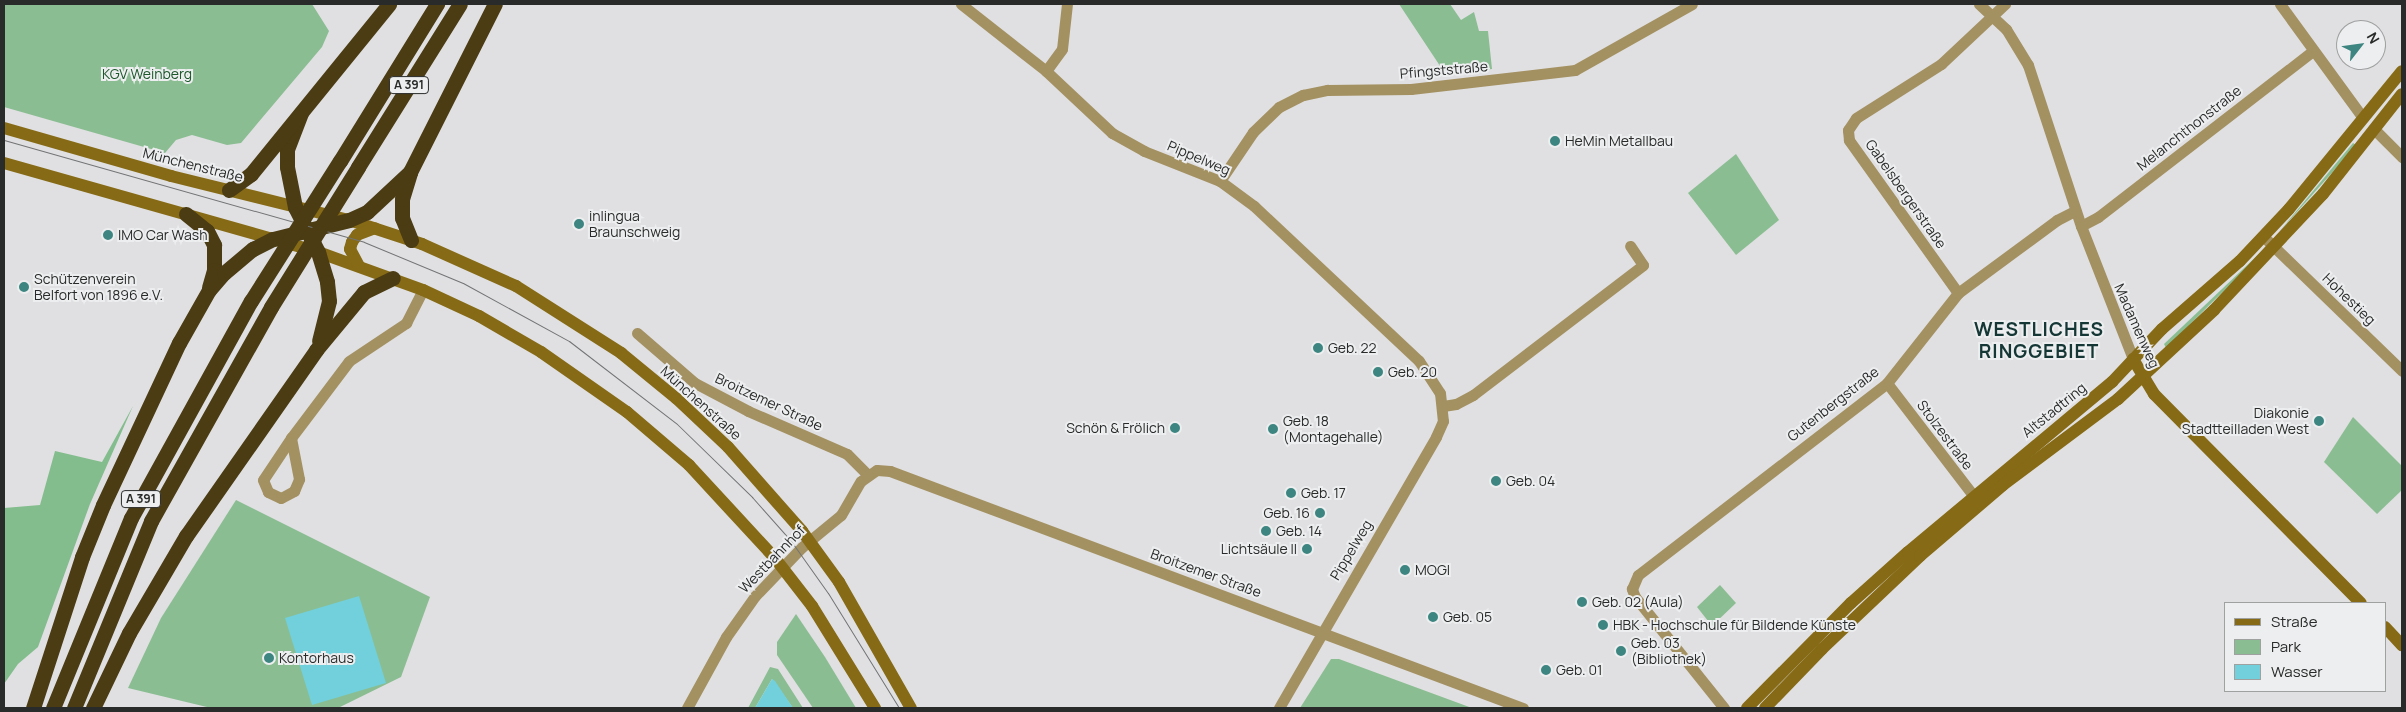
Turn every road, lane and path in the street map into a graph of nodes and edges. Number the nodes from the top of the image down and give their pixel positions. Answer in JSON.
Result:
{"nodes":[{"id":1,"x":389,"y":4,"type":"edge"},
{"id":2,"x":438,"y":4,"type":"edge"},
{"id":3,"x":460,"y":4,"type":"edge"},
{"id":4,"x":495,"y":4,"type":"edge"},
{"id":5,"x":961,"y":4,"type":"edge"},
{"id":6,"x":1067,"y":4,"type":"edge"},
{"id":7,"x":1692,"y":4,"type":"edge"},
{"id":8,"x":1979,"y":4,"type":"edge"},
{"id":9,"x":2005,"y":4,"type":"edge"},
{"id":10,"x":2280,"y":4,"type":"edge"},
{"id":11,"x":1994,"y":16,"type":"junction"},
{"id":12,"x":2313,"y":51,"type":"junction"},
{"id":13,"x":1046,"y":71,"type":"junction"},
{"id":14,"x":2402,"y":71,"type":"edge"},
{"id":15,"x":2402,"y":94,"type":"edge"},
{"id":16,"x":301,"y":113,"type":"junction"},
{"id":17,"x":2363,"y":118,"type":"junction"},
{"id":18,"x":4,"y":128,"type":"edge"},
{"id":19,"x":2374,"y":129,"type":"junction"},
{"id":20,"x":2402,"y":157,"type":"edge"},
{"id":21,"x":4,"y":163,"type":"edge"},
{"id":22,"x":410,"y":172,"type":"junction"},
{"id":23,"x":1220,"y":181,"type":"junction"},
{"id":24,"x":229,"y":190,"type":"junction"},
{"id":25,"x":295,"y":207,"type":"junction"},
{"id":26,"x":2075,"y":211,"type":"junction"},
{"id":27,"x":186,"y":214,"type":"junction"},
{"id":28,"x":349,"y":220,"type":"junction"},
{"id":29,"x":2081,"y":226,"type":"junction"},
{"id":30,"x":375,"y":228,"type":"junction"},
{"id":31,"x":306,"y":230,"type":"junction"},
{"id":32,"x":2264,"y":236,"type":"junction"},
{"id":33,"x":273,"y":239,"type":"junction"},
{"id":34,"x":411,"y":240,"type":"junction"},
{"id":35,"x":1630,"y":246,"type":"dead end"},
{"id":36,"x":2275,"y":248,"type":"junction"},
{"id":37,"x":318,"y":252,"type":"junction"},
{"id":38,"x":359,"y":266,"type":"junction"},
{"id":39,"x":393,"y":278,"type":"junction"},
{"id":40,"x":209,"y":290,"type":"junction"},
{"id":41,"x":423,"y":290,"type":"junction"},
{"id":42,"x":1958,"y":293,"type":"junction"},
{"id":43,"x":637,"y":332,"type":"dead end"},
{"id":44,"x":316,"y":350,"type":"junction"},
{"id":45,"x":2133,"y":359,"type":"junction"},
{"id":46,"x":2402,"y":371,"type":"edge"},
{"id":47,"x":2142,"y":377,"type":"junction"},
{"id":48,"x":1887,"y":383,"type":"junction"},
{"id":49,"x":1443,"y":406,"type":"junction"},
{"id":50,"x":291,"y":438,"type":"junction"},
{"id":51,"x":872,"y":472,"type":"junction"},
{"id":52,"x":1976,"y":499,"type":"junction"},
{"id":53,"x":2361,"y":602,"type":"edge"},
{"id":54,"x":2386,"y":628,"type":"edge"},
{"id":55,"x":1321,"y":633,"type":"junction"},
{"id":56,"x":2402,"y":644,"type":"edge"},
{"id":57,"x":33,"y":708,"type":"edge"},
{"id":58,"x":54,"y":708,"type":"edge"},
{"id":59,"x":74,"y":708,"type":"edge"},
{"id":60,"x":93,"y":708,"type":"edge"},
{"id":61,"x":687,"y":708,"type":"edge"},
{"id":62,"x":875,"y":708,"type":"edge"},
{"id":63,"x":912,"y":708,"type":"edge"},
{"id":64,"x":1279,"y":708,"type":"edge"},
{"id":65,"x":1523,"y":708,"type":"edge"},
{"id":66,"x":1724,"y":708,"type":"edge"},
{"id":67,"x":1747,"y":708,"type":"edge"},
{"id":68,"x":1766,"y":708,"type":"edge"}],
"edges":[{"from":1,"to":16,"type":"highway"},
{"from":2,"to":58,"type":"highway","number":"A 391","bridge":true},
{"from":3,"to":59,"type":"highway","number":"A 391","bridge":true},
{"from":4,"to":22,"type":"highway"},
{"from":5,"to":13,"type":"street","name":"Pippelweg"},
{"from":6,"to":13,"type":"street"},
{"from":7,"to":23,"type":"street","name":"Pfingststraße"},
{"from":8,"to":11,"type":"street","name":"Madamenweg"},
{"from":9,"to":11,"type":"street","name":"Gabelsbergerstraße"},
{"from":10,"to":12,"type":"street"},
{"from":11,"to":26,"type":"street","name":"Madamenweg"},
{"from":11,"to":42,"type":"street","name":"Gabelsbergerstraße"},
{"from":12,"to":17,"type":"street"},
{"from":12,"to":29,"type":"street","name":"Melanchthonstraße"},
{"from":13,"to":23,"type":"street","name":"Pippelweg"},
{"from":14,"to":17,"type":"main road","name":"Altstadtring"},
{"from":15,"to":19,"type":"main road","name":"Altstadtring"},
{"from":16,"to":24,"type":"highway"},
{"from":16,"to":25,"type":"highway"},
{"from":17,"to":32,"type":"main road","name":"Altstadtring"},
{"from":18,"to":24,"type":"main road","name":"Münchenstraße"},
{"from":19,"to":20,"type":"street"},
{"from":19,"to":36,"type":"main road","name":"Altstadtring"},
{"from":21,"to":27,"type":"main road"},
{"from":22,"to":28,"type":"highway"},
{"from":22,"to":34,"type":"highway"},
{"from":23,"to":49,"type":"street","name":"Pippelweg"},
{"from":24,"to":25,"type":"main road","name":"Münchenstraße"},
{"from":25,"to":28,"type":"main road","name":"Münchenstraße"},
{"from":25,"to":31,"type":"highway"},
{"from":26,"to":29,"type":"street","name":"Madamenweg"},
{"from":26,"to":42,"type":"street","name":"Gutenbergstraße"},
{"from":27,"to":33,"type":"main road"},
{"from":27,"to":40,"type":"highway"},
{"from":28,"to":30,"type":"main road","name":"Münchenstraße"},
{"from":28,"to":31,"type":"highway"},
{"from":29,"to":45,"type":"street","name":"Madamenweg"},
{"from":30,"to":34,"type":"main road","name":"Münchenstraße"},
{"from":30,"to":38,"type":"main road"},
{"from":31,"to":33,"type":"highway"},
{"from":31,"to":37,"type":"highway"},
{"from":32,"to":36,"type":"street","name":"Hohestieg"},
{"from":32,"to":45,"type":"main road","name":"Altstadtring"},
{"from":33,"to":37,"type":"main road"},
{"from":33,"to":40,"type":"highway"},
{"from":34,"to":63,"type":"main road","name":"Münchenstraße","bridge":true},
{"from":35,"to":49,"type":"street"},
{"from":36,"to":46,"type":"street","name":"Hohestieg"},
{"from":36,"to":47,"type":"main road","name":"Altstadtring"},
{"from":37,"to":38,"type":"main road"},
{"from":37,"to":44,"type":"highway"},
{"from":38,"to":39,"type":"main road"},
{"from":39,"to":41,"type":"main road"},
{"from":39,"to":44,"type":"highway"},
{"from":40,"to":57,"type":"highway"},
{"from":41,"to":50,"type":"street"},
{"from":41,"to":62,"type":"main road","bridge":true},
{"from":42,"to":48,"type":"street","name":"Gutenbergstraße"},
{"from":43,"to":51,"type":"street","name":"Broitzemer Straße"},
{"from":44,"to":60,"type":"highway"},
{"from":45,"to":47,"type":"main road","name":"Madamenweg"},
{"from":45,"to":52,"type":"main road","name":"Altstadtring"},
{"from":47,"to":52,"type":"main road","name":"Altstadtring"},
{"from":47,"to":53,"type":"main road","name":"Madamenweg"},
{"from":48,"to":52,"type":"street","name":"Stolzestraße"},
{"from":48,"to":66,"type":"street","name":"Gutenbergstraße"},
{"from":49,"to":55,"type":"street","name":"Pippelweg"},
{"from":50,"to":50,"type":"street"},
{"from":51,"to":55,"type":"street","name":"Broitzemer Straße"},
{"from":51,"to":61,"type":"street","name":"Westbahnhof"},
{"from":52,"to":67,"type":"main road","name":"Altstadtring"},
{"from":52,"to":68,"type":"main road","name":"Altstadtring"},
{"from":54,"to":56,"type":"main road"},
{"from":55,"to":64,"type":"street","name":"Pippelweg"},
{"from":55,"to":65,"type":"street","name":"Broitzemer Straße"}]}
